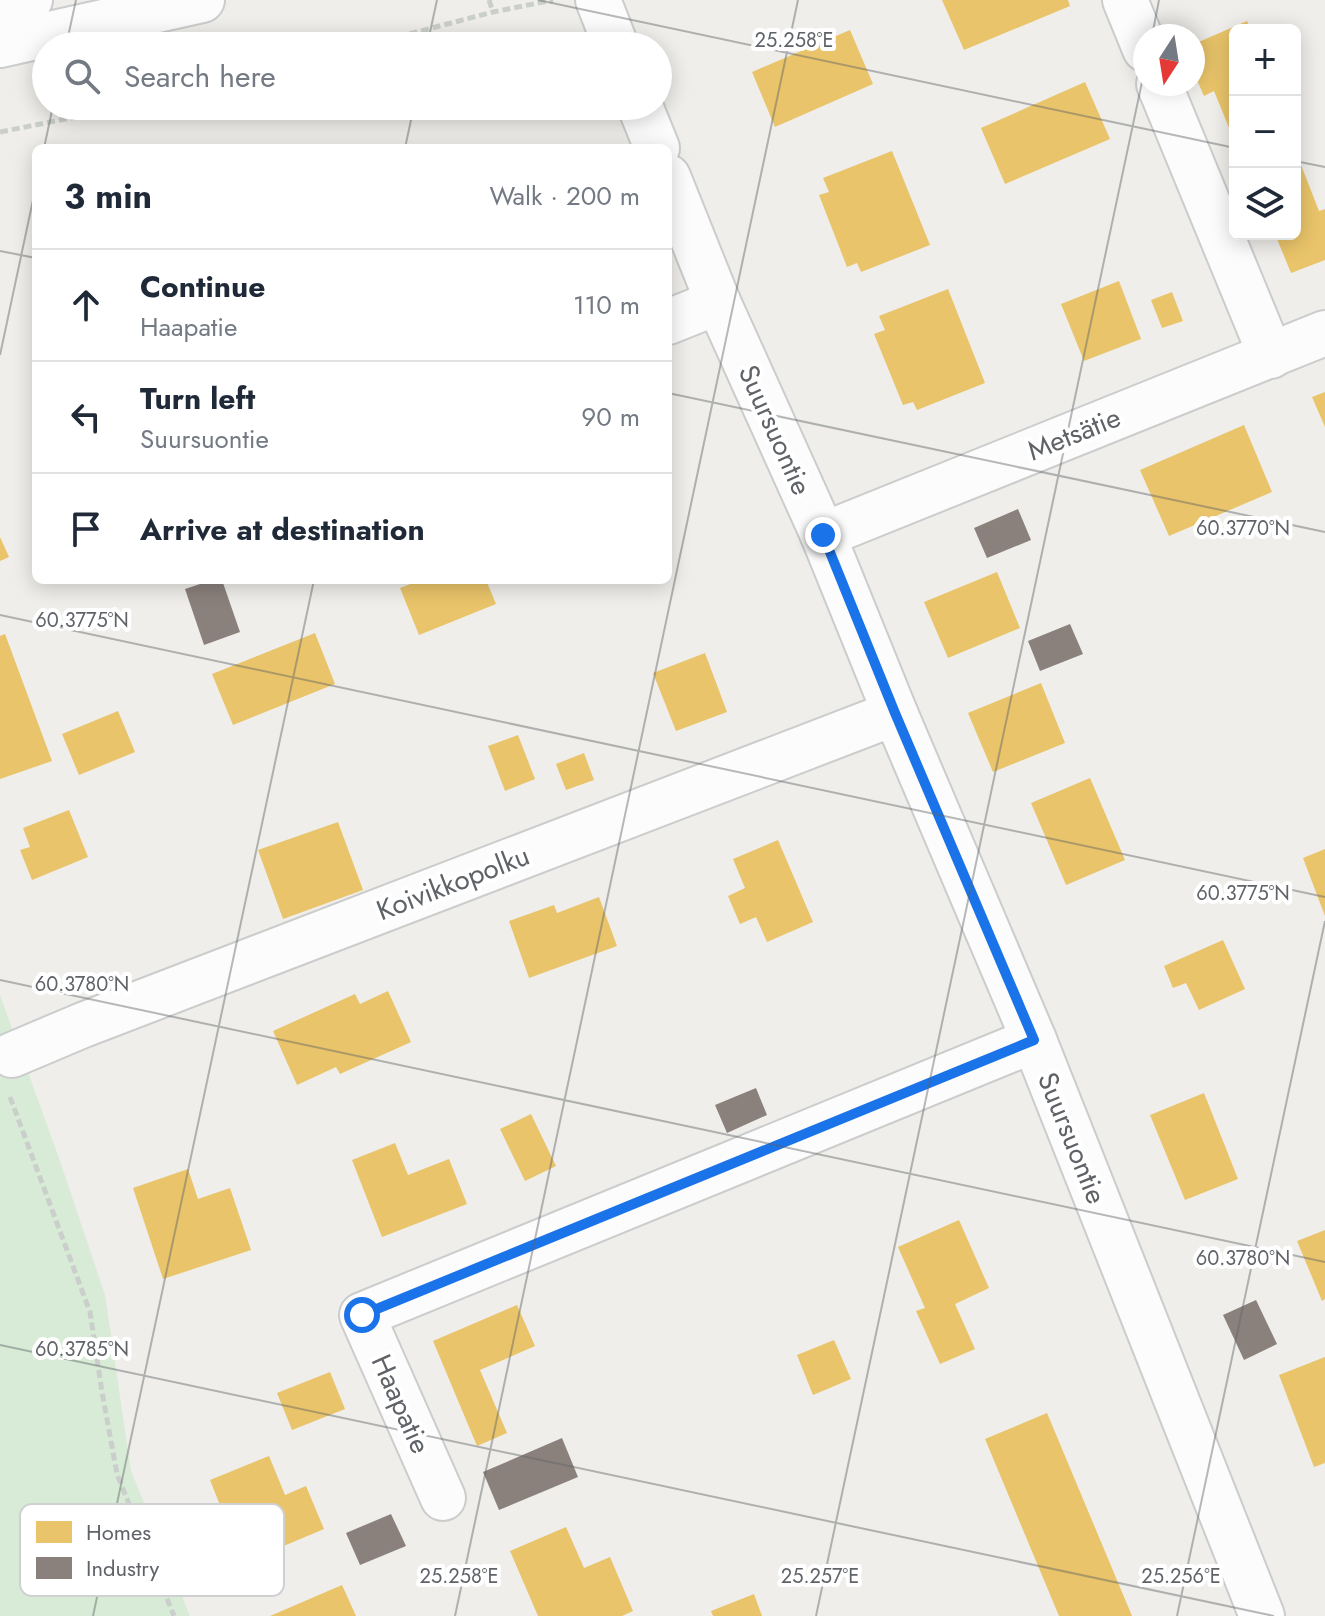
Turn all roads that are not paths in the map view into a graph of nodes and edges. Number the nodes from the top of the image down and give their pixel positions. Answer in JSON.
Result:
{"nodes":[{"id":1,"x":30,"y":0,"type":"edge"},
{"id":2,"x":202,"y":0,"type":"edge"},
{"id":3,"x":598,"y":0,"type":"edge"},
{"id":4,"x":1125,"y":0,"type":"edge"},
{"id":5,"x":0,"y":7,"type":"edge"},
{"id":6,"x":1135,"y":24,"type":"edge"},
{"id":7,"x":58,"y":32,"type":"edge"},
{"id":8,"x":611,"y":32,"type":"edge"},
{"id":9,"x":32,"y":38,"type":"edge"},
{"id":10,"x":0,"y":45,"type":"edge"},
{"id":11,"x":1164,"y":96,"type":"edge"},
{"id":12,"x":646,"y":120,"type":"edge"},
{"id":13,"x":655,"y":144,"type":"edge"},
{"id":14,"x":672,"y":187,"type":"edge"},
{"id":15,"x":718,"y":302,"type":"junction"},
{"id":16,"x":672,"y":320,"type":"edge"},
{"id":17,"x":1325,"y":333,"type":"edge"},
{"id":18,"x":1271,"y":356,"type":"junction"},
{"id":19,"x":823,"y":535,"type":"junction"},
{"id":20,"x":895,"y":713,"type":"junction"},
{"id":21,"x":1034,"y":1040,"type":"junction"},
{"id":22,"x":9,"y":1069,"type":"road end"},
{"id":23,"x":443,"y":1498,"type":"dead end"},
{"id":24,"x":1262,"y":1616,"type":"edge"}],
"edges":[{"from":1,"to":5,"type":"street"},
{"from":2,"to":7,"type":"street"},
{"from":3,"to":8,"type":"street"},
{"from":4,"to":6,"type":"street"},
{"from":9,"to":10,"type":"street"},
{"from":11,"to":18,"type":"street"},
{"from":12,"to":13,"type":"street"},
{"from":14,"to":15,"type":"street","name":"Suursuontie"},
{"from":15,"to":16,"type":"street"},
{"from":15,"to":19,"type":"street","name":"Suursuontie"},
{"from":17,"to":18,"type":"street","name":"Metsätie"},
{"from":18,"to":19,"type":"street","name":"Metsätie"},
{"from":19,"to":20,"type":"street","name":"Suursuontie"},
{"from":20,"to":21,"type":"street","name":"Suursuontie"},
{"from":20,"to":22,"type":"street","name":"Koivikkopolku"},
{"from":21,"to":23,"type":"street","name":"Haapatie"},
{"from":21,"to":24,"type":"street","name":"Suursuontie"}]}
